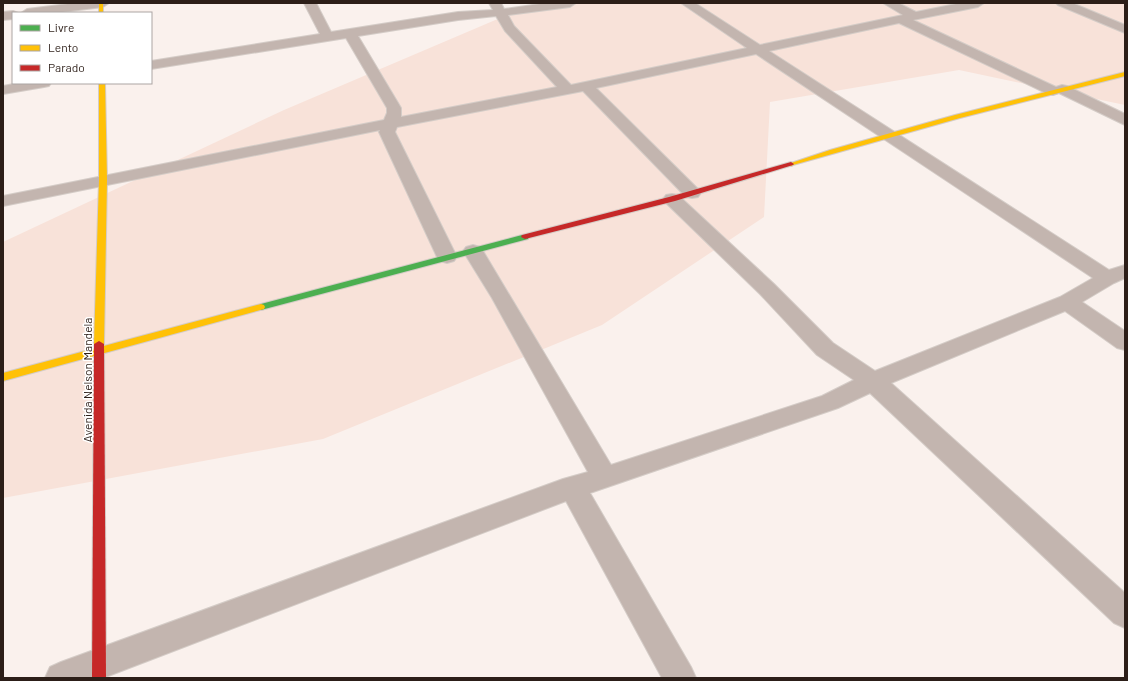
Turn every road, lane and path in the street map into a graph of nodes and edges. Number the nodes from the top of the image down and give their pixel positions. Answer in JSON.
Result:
{"nodes":[{"id":1,"x":102,"y":3,"type":"edge"},
{"id":2,"x":310,"y":3,"type":"edge"},
{"id":3,"x":570,"y":3,"type":"edge"},
{"id":4,"x":687,"y":3,"type":"edge"},
{"id":5,"x":889,"y":3,"type":"edge"},
{"id":6,"x":978,"y":3,"type":"edge"},
{"id":7,"x":1062,"y":3,"type":"edge"},
{"id":8,"x":498,"y":8,"type":"edge"},
{"id":9,"x":34,"y":12,"type":"edge"},
{"id":10,"x":907,"y":18,"type":"junction"},
{"id":11,"x":1125,"y":29,"type":"edge"},
{"id":12,"x":349,"y":32,"type":"junction"},
{"id":13,"x":327,"y":36,"type":"junction"},
{"id":14,"x":758,"y":50,"type":"junction"},
{"id":15,"x":152,"y":65,"type":"edge"},
{"id":16,"x":1125,"y":74,"type":"edge"},
{"id":17,"x":38,"y":84,"type":"edge"},
{"id":18,"x":102,"y":84,"type":"edge"},
{"id":19,"x":586,"y":86,"type":"junction"},
{"id":20,"x":568,"y":89,"type":"junction"},
{"id":21,"x":3,"y":90,"type":"edge"},
{"id":22,"x":1057,"y":90,"type":"junction"},
{"id":23,"x":1125,"y":120,"type":"edge"},
{"id":24,"x":389,"y":124,"type":"junction"},
{"id":25,"x":889,"y":135,"type":"junction"},
{"id":26,"x":103,"y":180,"type":"junction"},
{"id":27,"x":682,"y":196,"type":"junction"},
{"id":28,"x":3,"y":201,"type":"edge"},
{"id":29,"x":473,"y":251,"type":"junction"},
{"id":30,"x":448,"y":257,"type":"junction"},
{"id":31,"x":1116,"y":275,"type":"edge"},
{"id":32,"x":1067,"y":302,"type":"junction"},
{"id":33,"x":1125,"y":342,"type":"edge"},
{"id":34,"x":99,"y":351,"type":"junction"},
{"id":35,"x":3,"y":376,"type":"edge"},
{"id":36,"x":873,"y":381,"type":"junction"},
{"id":37,"x":605,"y":478,"type":"junction"},
{"id":38,"x":572,"y":487,"type":"junction"},
{"id":39,"x":1125,"y":613,"type":"edge"},
{"id":40,"x":99,"y":671,"type":"edge"},
{"id":41,"x":61,"y":678,"type":"edge"},
{"id":42,"x":680,"y":678,"type":"edge"}],
"edges":[{"from":1,"to":9,"type":"street"},
{"from":2,"to":13,"type":"street"},
{"from":3,"to":8,"type":"street"},
{"from":4,"to":14,"type":"street"},
{"from":5,"to":10,"type":"street"},
{"from":6,"to":10,"type":"street"},
{"from":7,"to":11,"type":"street"},
{"from":8,"to":12,"type":"street"},
{"from":8,"to":20,"type":"street"},
{"from":10,"to":14,"type":"street"},
{"from":10,"to":22,"type":"street"},
{"from":12,"to":13,"type":"street"},
{"from":12,"to":24,"type":"street"},
{"from":13,"to":15,"type":"street"},
{"from":14,"to":19,"type":"street"},
{"from":14,"to":25,"type":"street"},
{"from":16,"to":22,"type":"street"},
{"from":17,"to":21,"type":"street"},
{"from":18,"to":26,"type":"street","name":"Avenida Nelson Mandela"},
{"from":19,"to":20,"type":"street"},
{"from":19,"to":27,"type":"street"},
{"from":20,"to":24,"type":"street"},
{"from":22,"to":23,"type":"street"},
{"from":22,"to":25,"type":"street"},
{"from":24,"to":26,"type":"street"},
{"from":24,"to":30,"type":"street"},
{"from":25,"to":27,"type":"street"},
{"from":25,"to":31,"type":"street"},
{"from":26,"to":28,"type":"street"},
{"from":26,"to":34,"type":"street","name":"Avenida Nelson Mandela"},
{"from":27,"to":29,"type":"street"},
{"from":27,"to":36,"type":"street"},
{"from":29,"to":30,"type":"street"},
{"from":29,"to":37,"type":"street"},
{"from":30,"to":34,"type":"street"},
{"from":31,"to":32,"type":"street"},
{"from":32,"to":33,"type":"street"},
{"from":32,"to":36,"type":"street"},
{"from":34,"to":35,"type":"street"},
{"from":34,"to":40,"type":"street","name":"Avenida Nelson Mandela"},
{"from":36,"to":37,"type":"street"},
{"from":36,"to":39,"type":"street"},
{"from":37,"to":38,"type":"street"},
{"from":38,"to":40,"type":"street"},
{"from":38,"to":42,"type":"street"},
{"from":40,"to":41,"type":"street"}]}
